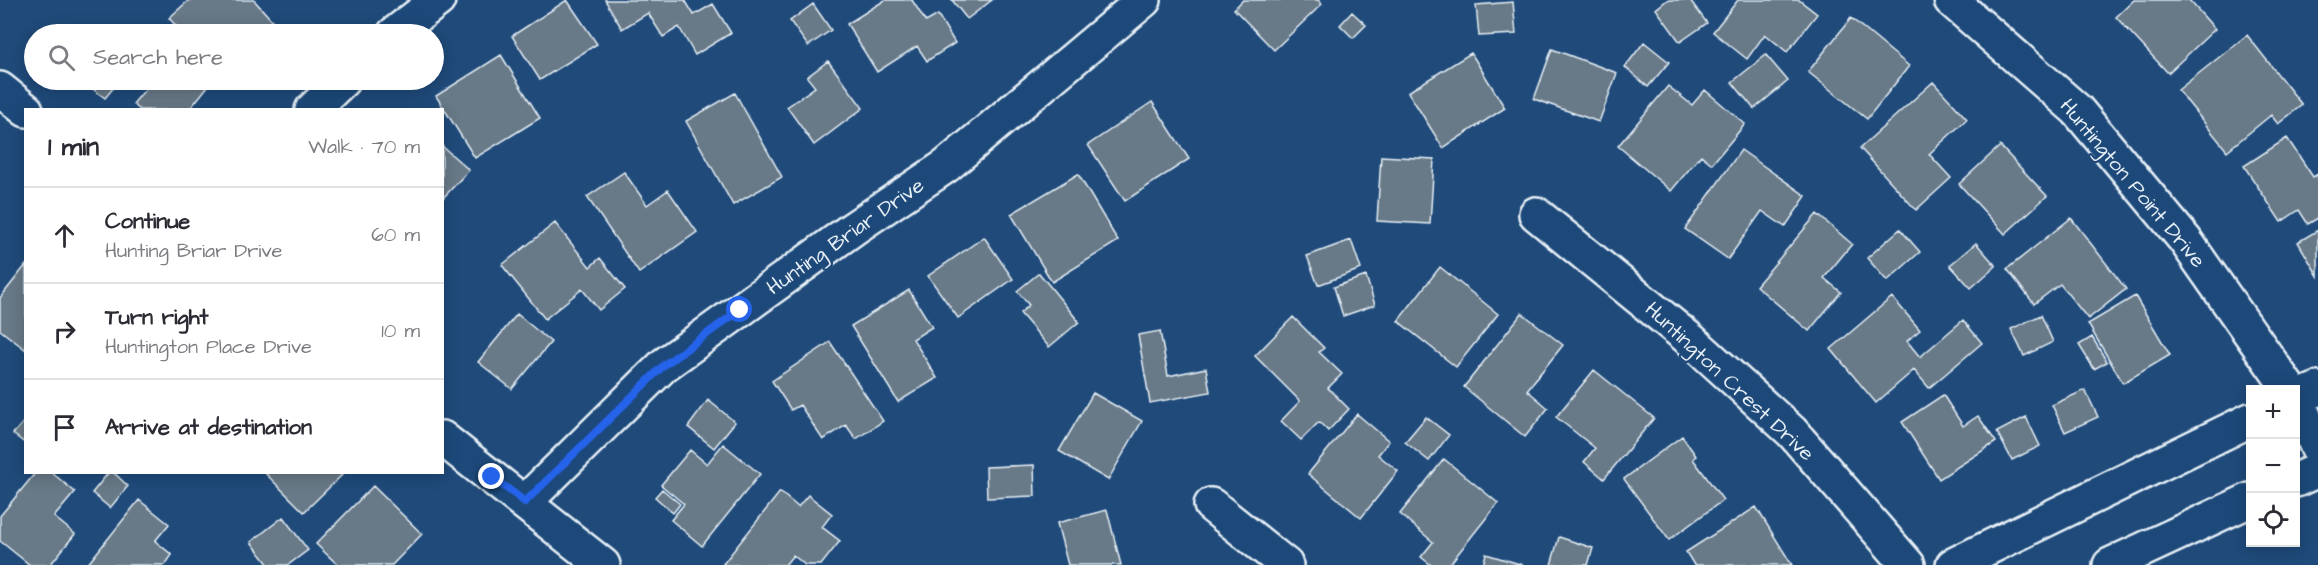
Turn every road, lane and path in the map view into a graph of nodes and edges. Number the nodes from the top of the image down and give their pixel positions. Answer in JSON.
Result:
{"nodes":[{"id":1,"x":438,"y":0,"type":"edge"},
{"id":2,"x":1144,"y":0,"type":"edge"},
{"id":3,"x":1951,"y":0,"type":"edge"},
{"id":4,"x":407,"y":24,"type":"edge"},
{"id":5,"x":0,"y":89,"type":"edge"},
{"id":6,"x":333,"y":90,"type":"edge"},
{"id":7,"x":24,"y":108,"type":"edge"},
{"id":8,"x":314,"y":108,"type":"edge"},
{"id":9,"x":1536,"y":214,"type":"dead end"},
{"id":10,"x":2286,"y":385,"type":"edge"},
{"id":11,"x":2318,"y":389,"type":"edge"},
{"id":12,"x":2300,"y":396,"type":"edge"},
{"id":13,"x":2300,"y":407,"type":"edge"},
{"id":14,"x":2246,"y":422,"type":"edge"},
{"id":15,"x":444,"y":440,"type":"edge"},
{"id":16,"x":2318,"y":449,"type":"edge"},
{"id":17,"x":2318,"y":470,"type":"edge"},
{"id":18,"x":2300,"y":478,"type":"edge"},
{"id":19,"x":525,"y":502,"type":"junction"},
{"id":20,"x":2246,"y":502,"type":"edge"},
{"id":21,"x":1211,"y":505,"type":"dead end"},
{"id":22,"x":603,"y":565,"type":"edge"},
{"id":23,"x":1286,"y":565,"type":"edge"},
{"id":24,"x":1908,"y":565,"type":"edge"},
{"id":25,"x":1953,"y":565,"type":"edge"},
{"id":26,"x":2110,"y":565,"type":"edge"}],
"edges":[{"from":1,"to":4,"type":"street"},
{"from":2,"to":19,"type":"street","name":"Hunting Briar Drive"},
{"from":3,"to":10,"type":"street","name":"Huntington Point Drive"},
{"from":5,"to":7,"type":"street"},
{"from":6,"to":8,"type":"street"},
{"from":9,"to":24,"type":"street","name":"Huntington Crest Drive"},
{"from":11,"to":12,"type":"street"},
{"from":13,"to":16,"type":"street"},
{"from":14,"to":25,"type":"street"},
{"from":15,"to":19,"type":"street"},
{"from":17,"to":18,"type":"street"},
{"from":19,"to":22,"type":"street"},
{"from":20,"to":26,"type":"street"},
{"from":21,"to":23,"type":"street"}]}
